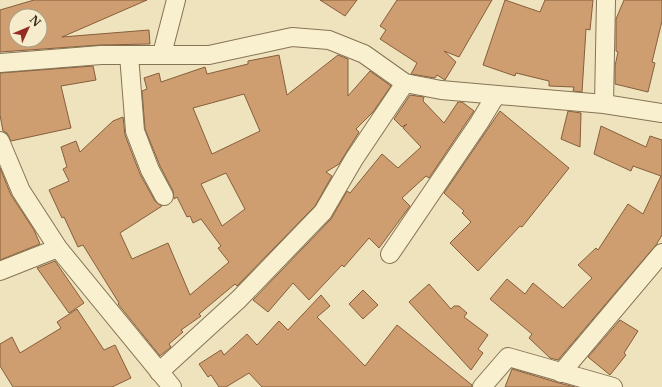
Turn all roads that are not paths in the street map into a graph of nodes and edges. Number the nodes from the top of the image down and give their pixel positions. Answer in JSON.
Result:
{"nodes":[{"id":1,"x":176,"y":0,"type":"edge"},
{"id":2,"x":606,"y":0,"type":"edge"},
{"id":3,"x":162,"y":54,"type":"junction"},
{"id":4,"x":129,"y":55,"type":"junction"},
{"id":5,"x":0,"y":63,"type":"edge"},
{"id":6,"x":405,"y":83,"type":"junction"},
{"id":7,"x":496,"y":95,"type":"junction"},
{"id":8,"x":604,"y":104,"type":"junction"},
{"id":9,"x":662,"y":113,"type":"edge"},
{"id":10,"x":0,"y":141,"type":"edge"},
{"id":11,"x":164,"y":196,"type":"dead end"},
{"id":12,"x":58,"y":248,"type":"junction"},
{"id":13,"x":662,"y":253,"type":"edge"},
{"id":14,"x":390,"y":254,"type":"dead end"},
{"id":15,"x":0,"y":271,"type":"edge"},
{"id":16,"x":159,"y":372,"type":"junction"},
{"id":17,"x":561,"y":373,"type":"junction"},
{"id":18,"x":172,"y":387,"type":"edge"},
{"id":19,"x":482,"y":387,"type":"edge"},
{"id":20,"x":613,"y":387,"type":"edge"}],
"edges":[{"from":1,"to":3,"type":"street"},
{"from":2,"to":8,"type":"street"},
{"from":3,"to":4,"type":"street"},
{"from":3,"to":6,"type":"street"},
{"from":4,"to":5,"type":"street"},
{"from":4,"to":11,"type":"street"},
{"from":6,"to":7,"type":"street"},
{"from":6,"to":16,"type":"street"},
{"from":7,"to":8,"type":"street"},
{"from":7,"to":14,"type":"street"},
{"from":8,"to":9,"type":"street"},
{"from":10,"to":12,"type":"street"},
{"from":12,"to":15,"type":"street"},
{"from":12,"to":16,"type":"street"},
{"from":13,"to":17,"type":"street"},
{"from":16,"to":18,"type":"street"},
{"from":17,"to":19,"type":"street"},
{"from":17,"to":20,"type":"street"}]}
